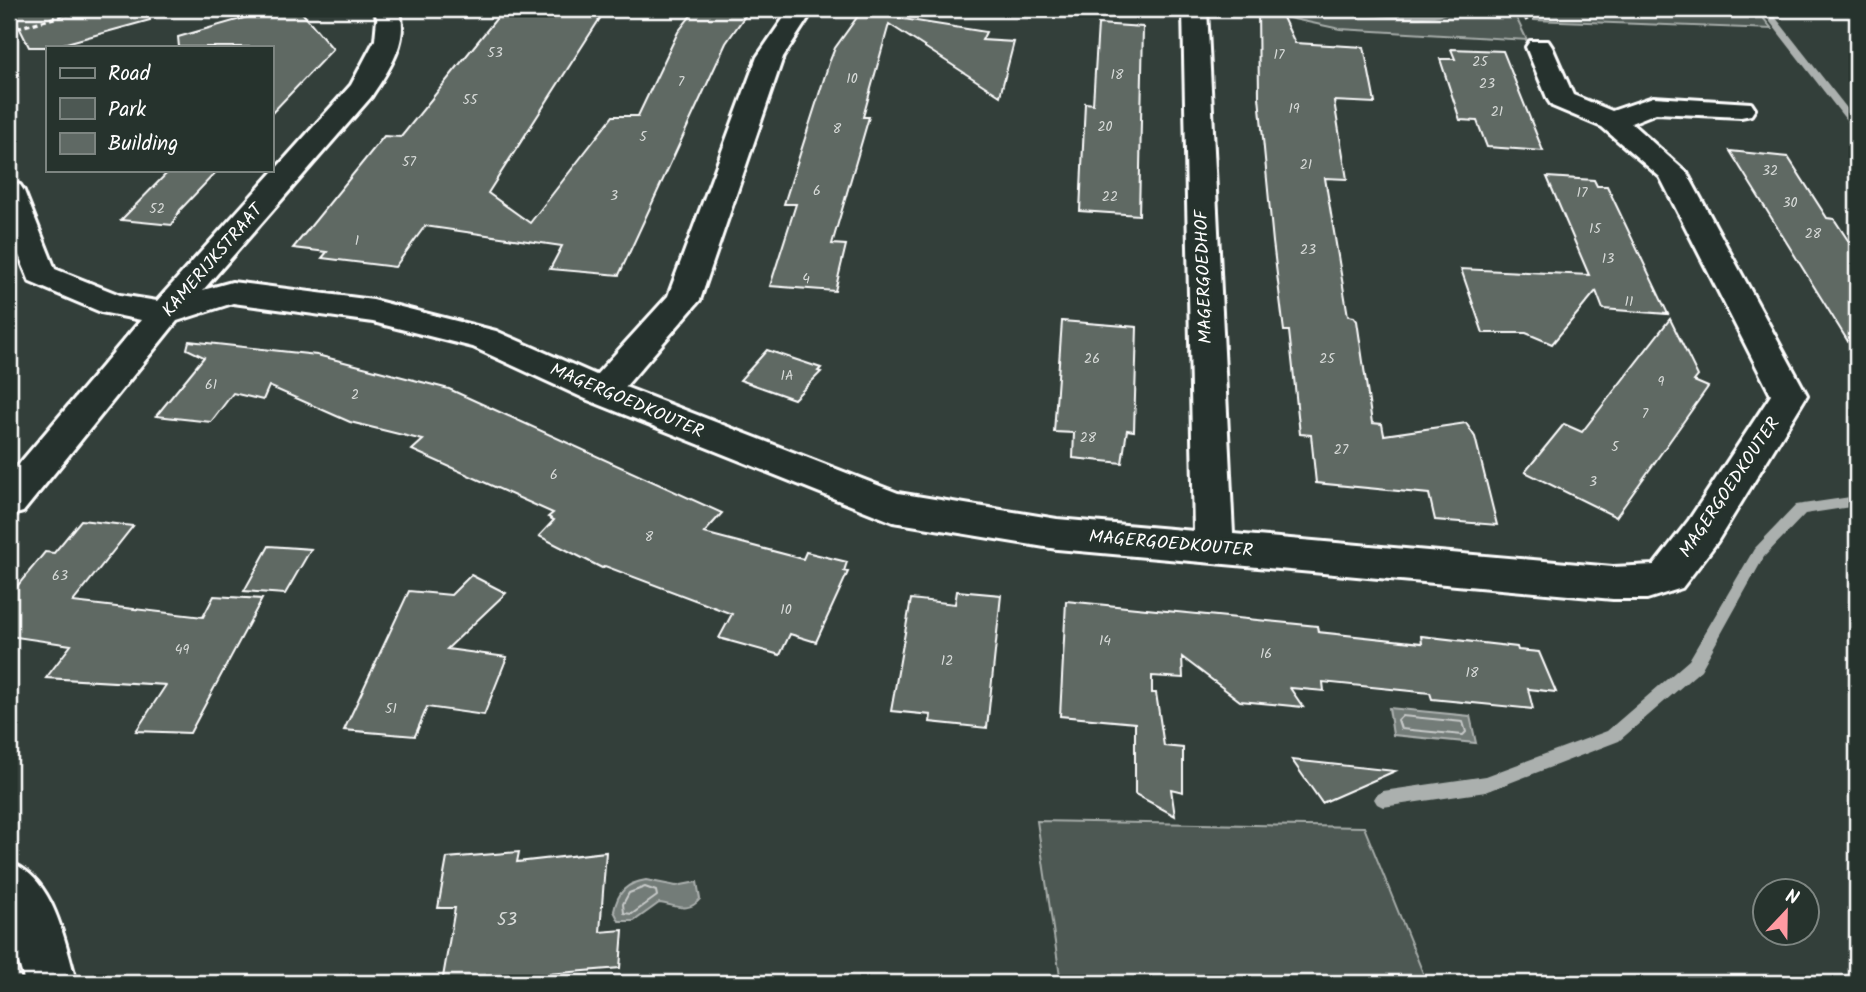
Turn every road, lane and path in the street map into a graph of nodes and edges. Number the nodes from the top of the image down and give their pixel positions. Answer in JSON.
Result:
{"nodes":[{"id":1,"x":88,"y":9,"type":"edge"},
{"id":2,"x":387,"y":9,"type":"edge"},
{"id":3,"x":802,"y":9,"type":"edge"},
{"id":4,"x":1195,"y":9,"type":"edge"},
{"id":5,"x":9,"y":30,"type":"edge"},
{"id":6,"x":1539,"y":47,"type":"dead end"},
{"id":7,"x":1741,"y":108,"type":"dead end"},
{"id":8,"x":1612,"y":121,"type":"junction"},
{"id":9,"x":9,"y":191,"type":"edge"},
{"id":10,"x":165,"y":313,"type":"junction"},
{"id":11,"x":601,"y":391,"type":"junction"},
{"id":12,"x":9,"y":502,"type":"edge"},
{"id":13,"x":1214,"y":546,"type":"junction"},
{"id":14,"x":9,"y":885,"type":"edge"},
{"id":15,"x":51,"y":983,"type":"edge"}],
"edges":[{"from":1,"to":5,"type":"path"},
{"from":2,"to":10,"type":"street","name":"KAMERIJKSTRAAT"},
{"from":3,"to":11,"type":"street"},
{"from":4,"to":13,"type":"street","name":"MAGERGOEDHOF"},
{"from":6,"to":8,"type":"street","name":"MAGERGOEDKOUTER"},
{"from":7,"to":8,"type":"street"},
{"from":8,"to":13,"type":"street","name":"MAGERGOEDKOUTER"},
{"from":9,"to":10,"type":"street"},
{"from":10,"to":11,"type":"street","name":"MAGERGOEDKOUTER"},
{"from":10,"to":12,"type":"street","name":"KAMERIJKSTRAAT"},
{"from":11,"to":13,"type":"street","name":"MAGERGOEDKOUTER"},
{"from":14,"to":15,"type":"street"}]}
